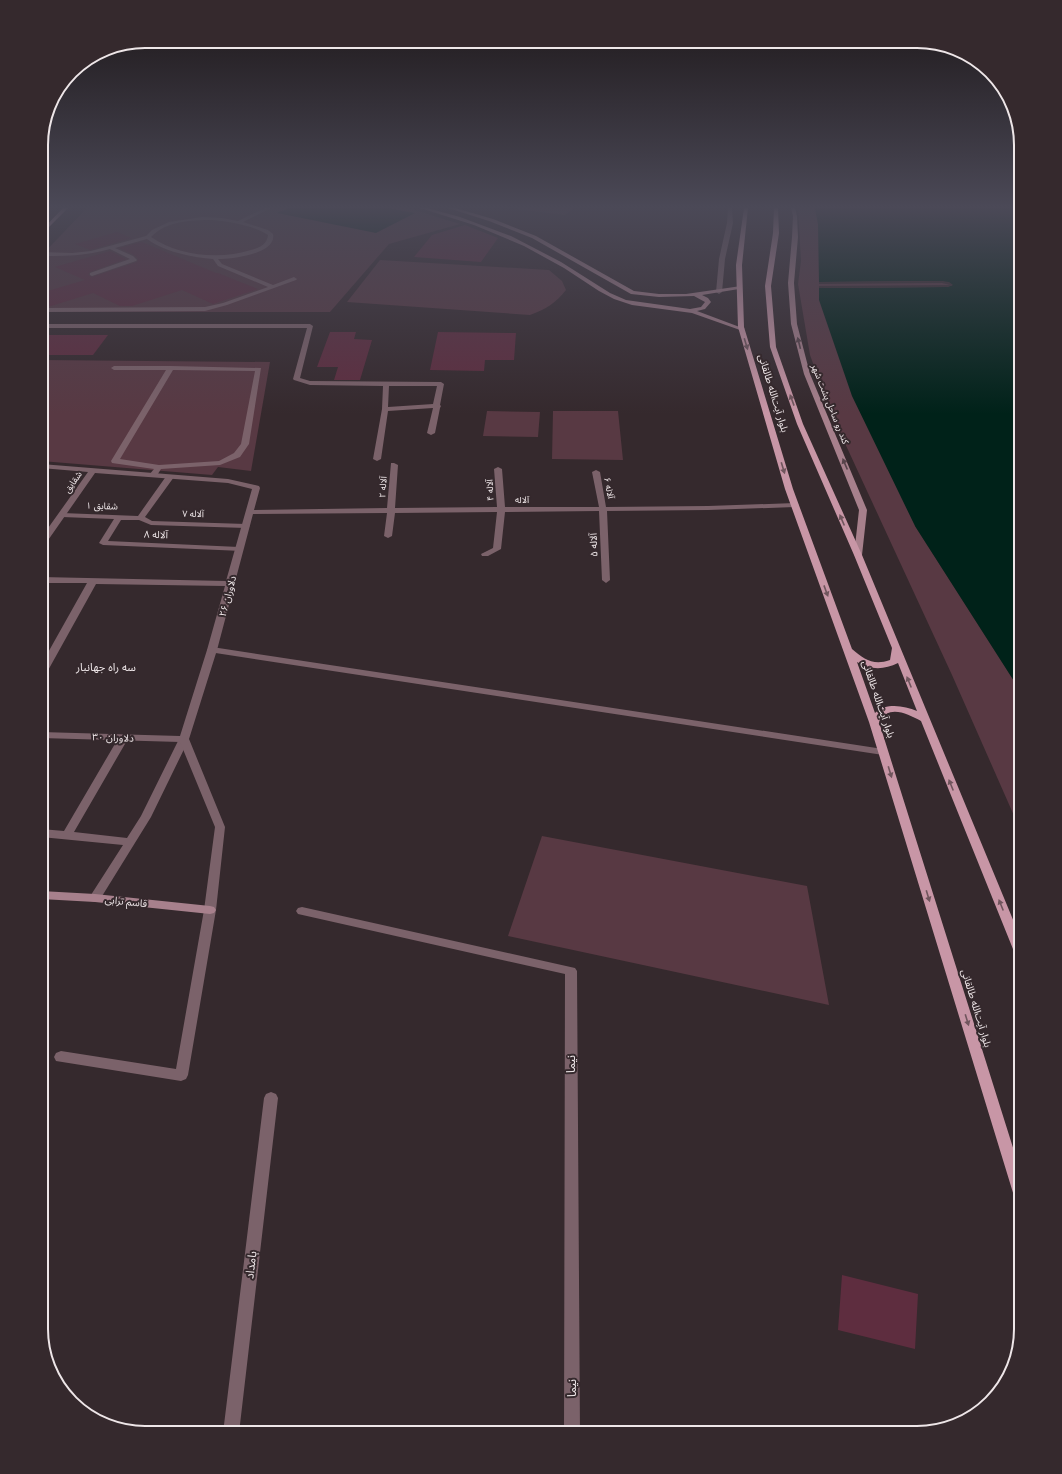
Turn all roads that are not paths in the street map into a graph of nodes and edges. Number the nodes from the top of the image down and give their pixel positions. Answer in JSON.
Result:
{"nodes":[{"id":1,"x":251,"y":277,"type":"edge"},
{"id":2,"x":581,"y":277,"type":"edge"},
{"id":3,"x":604,"y":277,"type":"edge"},
{"id":4,"x":720,"y":277,"type":"edge"},
{"id":5,"x":739,"y":277,"type":"edge"},
{"id":6,"x":769,"y":277,"type":"edge"},
{"id":7,"x":792,"y":277,"type":"edge"},
{"id":8,"x":294,"y":279,"type":"dead end"},
{"id":9,"x":274,"y":286,"type":"junction"},
{"id":10,"x":739,"y":287,"type":"junction"},
{"id":11,"x":719,"y":292,"type":"junction"},
{"id":12,"x":694,"y":294,"type":"junction"},
{"id":13,"x":48,"y":310,"type":"edge"},
{"id":14,"x":688,"y":310,"type":"junction"},
{"id":15,"x":48,"y":326,"type":"edge"},
{"id":16,"x":742,"y":329,"type":"junction"},
{"id":17,"x":114,"y":368,"type":"dead end"},
{"id":18,"x":171,"y":368,"type":"junction"},
{"id":19,"x":386,"y":384,"type":"junction"},
{"id":20,"x":438,"y":406,"type":"junction"},
{"id":21,"x":385,"y":409,"type":"junction"},
{"id":22,"x":431,"y":433,"type":"dead end"},
{"id":23,"x":377,"y":459,"type":"dead end"},
{"id":24,"x":394,"y":465,"type":"dead end"},
{"id":25,"x":48,"y":467,"type":"edge"},
{"id":26,"x":159,"y":467,"type":"junction"},
{"id":27,"x":93,"y":470,"type":"junction"},
{"id":28,"x":498,"y":470,"type":"dead end"},
{"id":29,"x":596,"y":472,"type":"dead end"},
{"id":30,"x":153,"y":475,"type":"junction"},
{"id":31,"x":170,"y":477,"type":"junction"},
{"id":32,"x":795,"y":505,"type":"junction"},
{"id":33,"x":603,"y":509,"type":"junction"},
{"id":34,"x":501,"y":510,"type":"junction"},
{"id":35,"x":391,"y":511,"type":"junction"},
{"id":36,"x":249,"y":512,"type":"junction"},
{"id":37,"x":62,"y":514,"type":"junction"},
{"id":38,"x":119,"y":517,"type":"junction"},
{"id":39,"x":140,"y":518,"type":"junction"},
{"id":40,"x":246,"y":526,"type":"junction"},
{"id":41,"x":48,"y":534,"type":"edge"},
{"id":42,"x":388,"y":536,"type":"dead end"},
{"id":43,"x":239,"y":549,"type":"junction"},
{"id":44,"x":485,"y":554,"type":"dead end"},
{"id":45,"x":858,"y":555,"type":"junction"},
{"id":46,"x":48,"y":580,"type":"edge"},
{"id":47,"x":606,"y":580,"type":"dead end"},
{"id":48,"x":93,"y":581,"type":"junction"},
{"id":49,"x":230,"y":584,"type":"junction"},
{"id":50,"x":848,"y":649,"type":"junction"},
{"id":51,"x":896,"y":649,"type":"junction"},
{"id":52,"x":212,"y":650,"type":"junction"},
{"id":53,"x":48,"y":661,"type":"edge"},
{"id":54,"x":924,"y":718,"type":"junction"},
{"id":55,"x":874,"y":722,"type":"junction"},
{"id":56,"x":48,"y":735,"type":"edge"},
{"id":57,"x":124,"y":737,"type":"junction"},
{"id":58,"x":184,"y":740,"type":"junction"},
{"id":59,"x":883,"y":752,"type":"junction"},
{"id":60,"x":48,"y":834,"type":"edge"},
{"id":61,"x":67,"y":836,"type":"junction"},
{"id":62,"x":130,"y":842,"type":"junction"},
{"id":63,"x":48,"y":896,"type":"edge"},
{"id":64,"x":95,"y":898,"type":"junction"},
{"id":65,"x":210,"y":910,"type":"junction"},
{"id":66,"x":302,"y":911,"type":"dead end"},
{"id":67,"x":1014,"y":937,"type":"edge"},
{"id":68,"x":61,"y":1057,"type":"dead end"},
{"id":69,"x":271,"y":1098,"type":"dead end"},
{"id":70,"x":1014,"y":1173,"type":"edge"},
{"id":71,"x":232,"y":1426,"type":"edge"},
{"id":72,"x":572,"y":1426,"type":"edge"}],
"edges":[{"from":1,"to":9,"type":"street"},
{"from":2,"to":14,"type":"street"},
{"from":3,"to":12,"type":"street"},
{"from":4,"to":11,"type":"street"},
{"from":5,"to":10,"type":"main road","name":"بلوار آیت‌الله طالقانی"},
{"from":45,"to":6,"type":"main road","one_way":true},
{"from":45,"to":7,"type":"street","name":"کند رو ساحل پشت شهر","one_way":true},
{"from":8,"to":9,"type":"street"},
{"from":9,"to":13,"type":"street"},
{"from":10,"to":11,"type":"street"},
{"from":10,"to":16,"type":"main road","name":"بلوار آیت‌الله طالقانی"},
{"from":11,"to":12,"type":"street"},
{"from":12,"to":14,"type":"street"},
{"from":14,"to":16,"type":"street"},
{"from":15,"to":19,"type":"street"},
{"from":16,"to":32,"type":"main road","name":"بلوار آیت‌الله طالقانی","one_way":true},
{"from":17,"to":18,"type":"street"},
{"from":18,"to":26,"type":"street"},
{"from":18,"to":26,"type":"street"},
{"from":19,"to":20,"type":"street"},
{"from":19,"to":21,"type":"street"},
{"from":20,"to":21,"type":"street"},
{"from":20,"to":22,"type":"street"},
{"from":21,"to":23,"type":"street"},
{"from":24,"to":35,"type":"street","name":"آلاله ۲"},
{"from":25,"to":27,"type":"street","name":"دلاوران ۲۶"},
{"from":26,"to":30,"type":"street"},
{"from":27,"to":30,"type":"street","name":"دلاوران ۲۶"},
{"from":27,"to":37,"type":"street","name":"شقایق"},
{"from":28,"to":34,"type":"street","name":"آلاله ۴"},
{"from":29,"to":33,"type":"street","name":"آلاله ۶"},
{"from":30,"to":31,"type":"street","name":"دلاوران ۲۶"},
{"from":31,"to":36,"type":"street","name":"دلاوران ۲۶"},
{"from":31,"to":39,"type":"street"},
{"from":32,"to":33,"type":"street","name":"آلاله"},
{"from":32,"to":50,"type":"main road","name":"بلوار آیت‌الله طالقانی","one_way":true},
{"from":33,"to":34,"type":"street","name":"آلاله"},
{"from":33,"to":47,"type":"street","name":"آلاله ۵"},
{"from":34,"to":35,"type":"street","name":"آلاله"},
{"from":34,"to":44,"type":"street","name":"آلاله ۴"},
{"from":35,"to":36,"type":"street","name":"آلاله"},
{"from":35,"to":42,"type":"street","name":"آلاله ۲"},
{"from":36,"to":40,"type":"street","name":"دلاوران ۲۶"},
{"from":37,"to":38,"type":"street","name":"شقایق ۱"},
{"from":37,"to":41,"type":"street","name":"شقایق"},
{"from":38,"to":39,"type":"street","name":"شقایق ۱"},
{"from":38,"to":43,"type":"street","name":"آلاله ۸"},
{"from":39,"to":40,"type":"street","name":"آلاله ۷"},
{"from":40,"to":43,"type":"street","name":"دلاوران ۲۶"},
{"from":43,"to":49,"type":"street","name":"دلاوران ۲۶"},
{"from":45,"to":51,"type":"main road"},
{"from":46,"to":48,"type":"street"},
{"from":48,"to":49,"type":"street"},
{"from":48,"to":53,"type":"street"},
{"from":49,"to":52,"type":"street","name":"دلاوران ۲۶"},
{"from":50,"to":51,"type":"main road"},
{"from":50,"to":55,"type":"main road","name":"بلوار آیت‌الله طالقانی"},
{"from":54,"to":51,"type":"main road","one_way":true},
{"from":52,"to":58,"type":"street","name":"دلاوران ۲۶"},
{"from":52,"to":59,"type":"street"},
{"from":54,"to":55,"type":"main road"},
{"from":67,"to":54,"type":"main road","one_way":true},
{"from":55,"to":59,"type":"main road","name":"بلوار آیت‌الله طالقانی"},
{"from":56,"to":57,"type":"street","name":"دلاوران ۳۰"},
{"from":57,"to":58,"type":"street","name":"دلاوران ۳۰"},
{"from":57,"to":61,"type":"street"},
{"from":58,"to":62,"type":"street","name":"دلاوران ۲۶"},
{"from":58,"to":65,"type":"street"},
{"from":59,"to":70,"type":"main road","name":"بلوار آیت‌الله طالقانی","one_way":true},
{"from":60,"to":61,"type":"street"},
{"from":61,"to":62,"type":"street"},
{"from":62,"to":64,"type":"street","name":"دلاوران ۲۶"},
{"from":63,"to":64,"type":"street","name":"قاسم ترابی"},
{"from":64,"to":65,"type":"street","name":"قاسم ترابی"},
{"from":65,"to":68,"type":"street"},
{"from":66,"to":72,"type":"street","name":"نیما"},
{"from":69,"to":71,"type":"street","name":"بامداد"}]}
